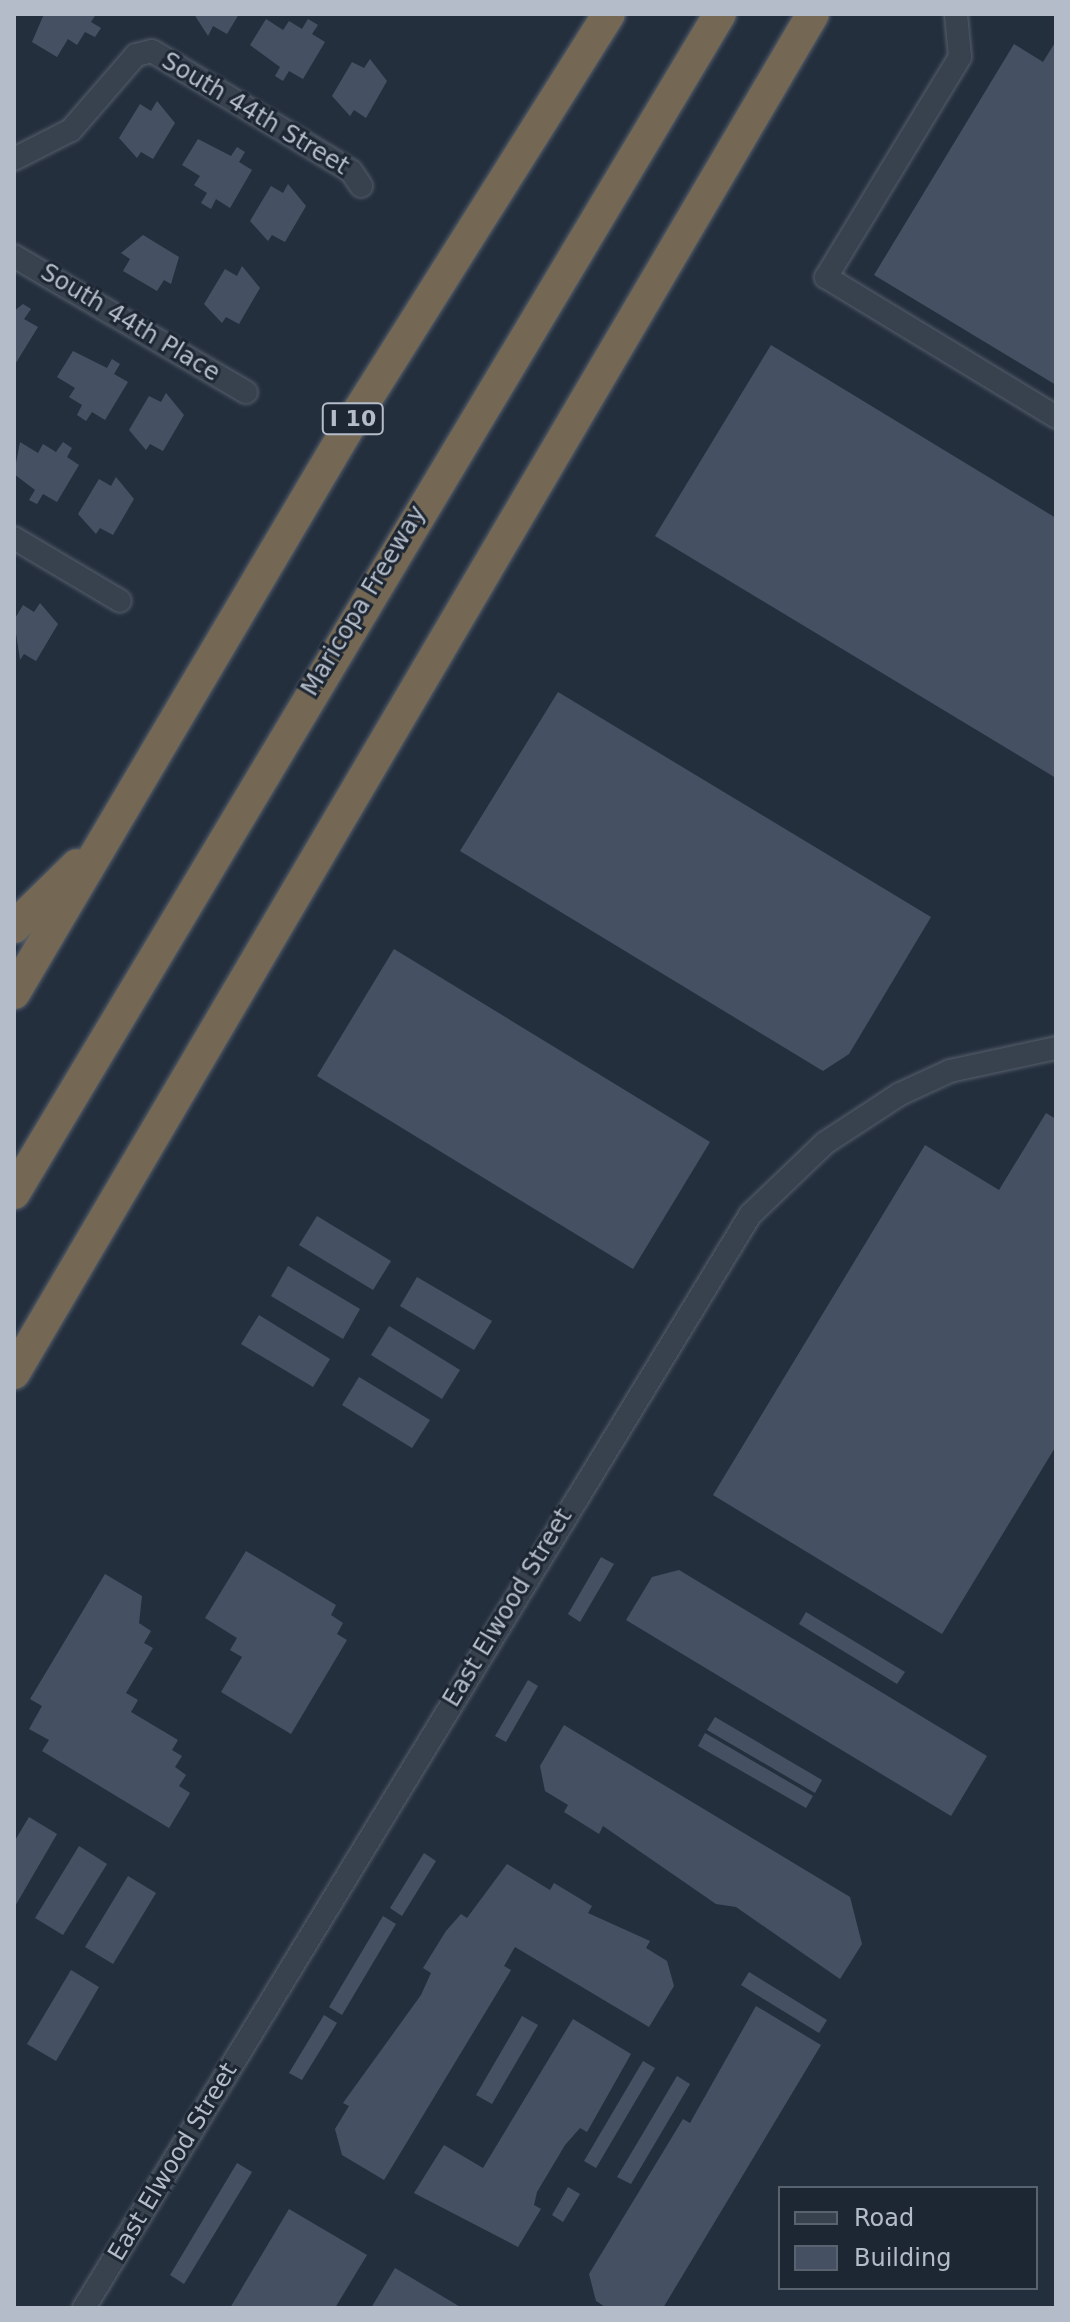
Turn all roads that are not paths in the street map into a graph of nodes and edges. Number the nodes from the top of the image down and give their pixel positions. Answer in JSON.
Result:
{"nodes":[{"id":1,"x":609,"y":14,"type":"edge"},
{"id":2,"x":720,"y":14,"type":"edge"},
{"id":3,"x":813,"y":14,"type":"edge"},
{"id":4,"x":956,"y":14,"type":"edge"},
{"id":5,"x":14,"y":159,"type":"edge"},
{"id":6,"x":361,"y":186,"type":"dead end"},
{"id":7,"x":14,"y":256,"type":"edge"},
{"id":8,"x":246,"y":392,"type":"dead end"},
{"id":9,"x":1056,"y":417,"type":"edge"},
{"id":10,"x":14,"y":538,"type":"edge"},
{"id":11,"x":120,"y":601,"type":"dead end"},
{"id":12,"x":111,"y":832,"type":"junction"},
{"id":13,"x":14,"y":927,"type":"edge"},
{"id":14,"x":14,"y":993,"type":"edge"},
{"id":15,"x":1056,"y":1048,"type":"edge"},
{"id":16,"x":14,"y":1193,"type":"edge"},
{"id":17,"x":14,"y":1373,"type":"edge"},
{"id":18,"x":84,"y":2308,"type":"edge"}],
"edges":[{"from":1,"to":12,"type":"highway","number":"I 10"},
{"from":2,"to":16,"type":"highway","name":"Maricopa Freeway"},
{"from":3,"to":17,"type":"highway"},
{"from":4,"to":9,"type":"street"},
{"from":5,"to":6,"type":"street","name":"South 44th Street"},
{"from":7,"to":8,"type":"street","name":"South 44th Place"},
{"from":10,"to":11,"type":"street"},
{"from":12,"to":13,"type":"highway"},
{"from":12,"to":14,"type":"highway","number":"I 10"},
{"from":15,"to":18,"type":"street","name":"East Elwood Street"}]}
